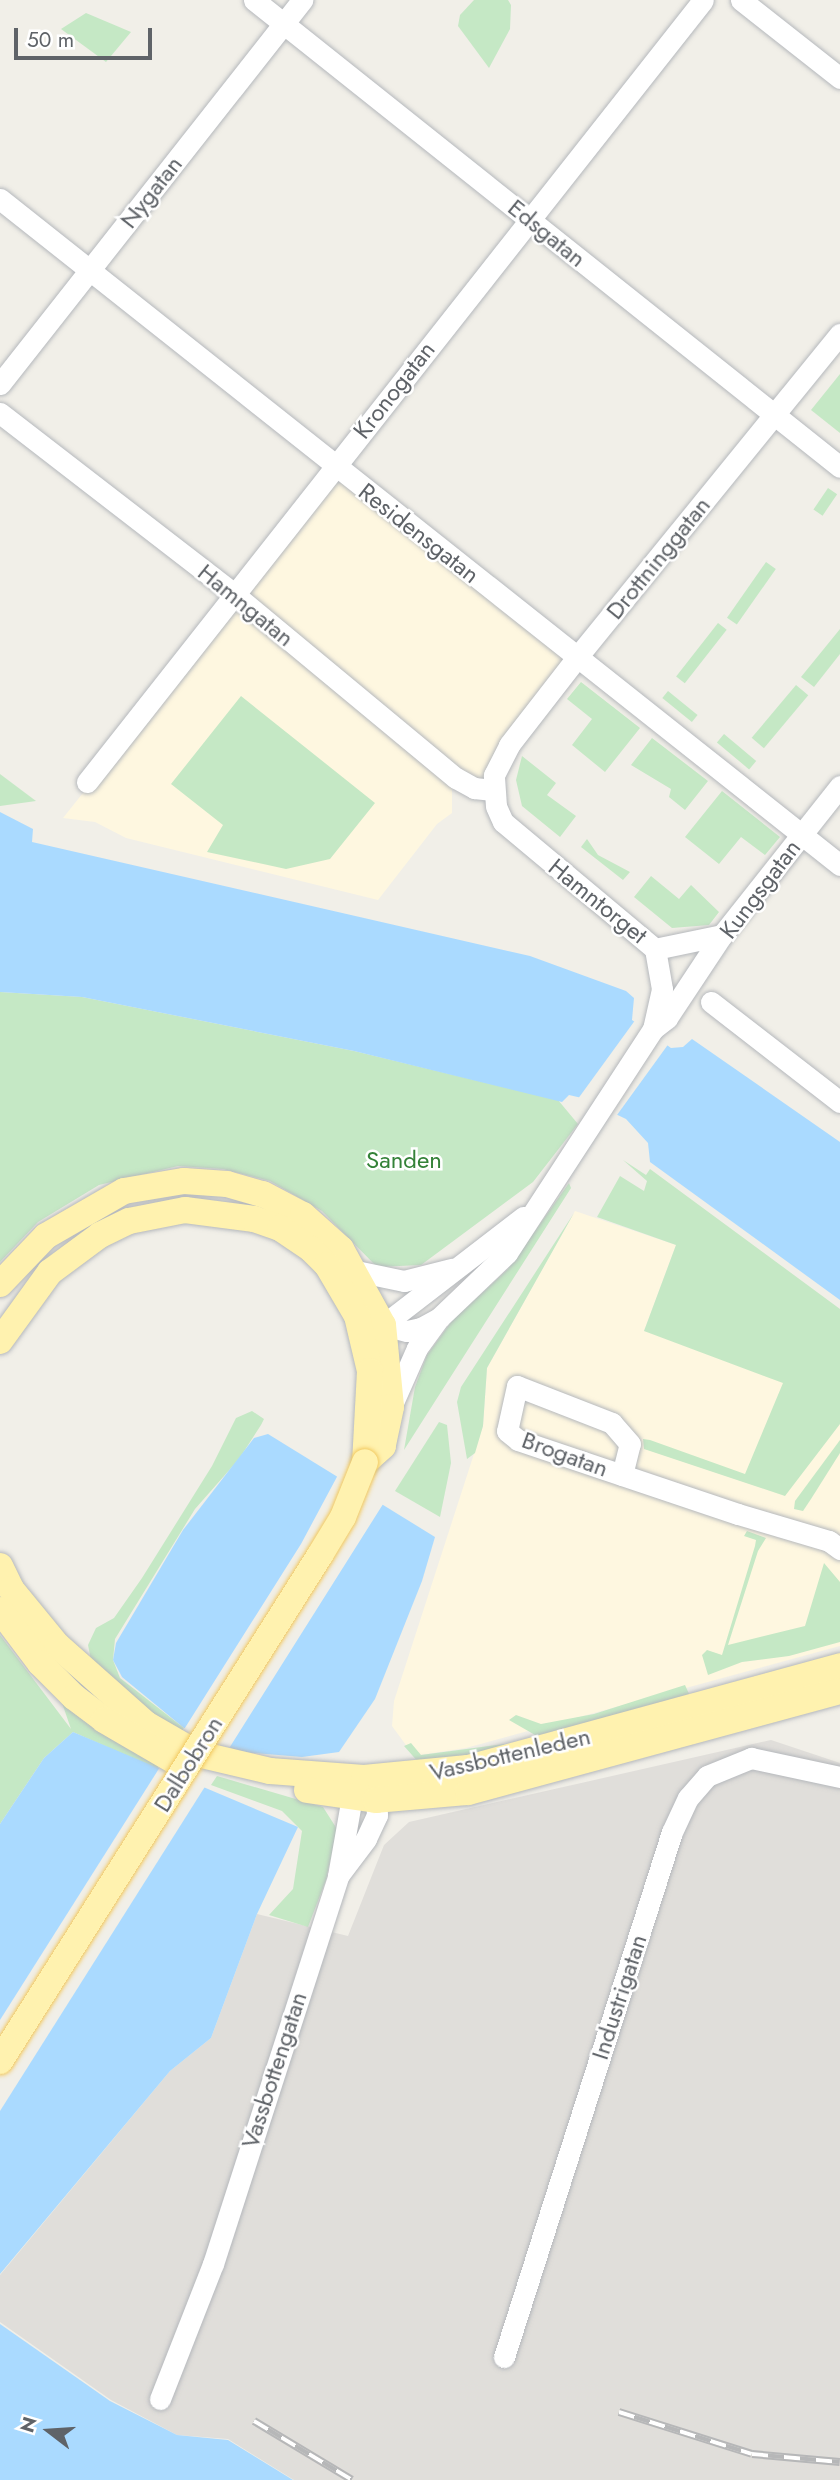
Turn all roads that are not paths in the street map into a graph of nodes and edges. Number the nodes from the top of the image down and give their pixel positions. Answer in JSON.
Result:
{"nodes":[{"id":1,"x":254,"y":0,"type":"edge"},
{"id":2,"x":302,"y":0,"type":"edge"},
{"id":3,"x":703,"y":0,"type":"edge"},
{"id":4,"x":741,"y":0,"type":"edge"},
{"id":5,"x":284,"y":23,"type":"junction"},
{"id":6,"x":840,"y":78,"type":"edge"},
{"id":7,"x":0,"y":199,"type":"edge"},
{"id":8,"x":530,"y":219,"type":"junction"},
{"id":9,"x":89,"y":271,"type":"junction"},
{"id":10,"x":840,"y":334,"type":"edge"},
{"id":11,"x":0,"y":384,"type":"edge"},
{"id":12,"x":0,"y":413,"type":"edge"},
{"id":13,"x":775,"y":415,"type":"junction"},
{"id":14,"x":334,"y":466,"type":"junction"},
{"id":15,"x":840,"y":467,"type":"edge"},
{"id":16,"x":234,"y":594,"type":"junction"},
{"id":17,"x":578,"y":656,"type":"junction"},
{"id":18,"x":87,"y":782,"type":"dead end"},
{"id":19,"x":840,"y":786,"type":"edge"},
{"id":20,"x":493,"y":790,"type":"junction"},
{"id":21,"x":801,"y":834,"type":"junction"},
{"id":22,"x":840,"y":865,"type":"edge"},
{"id":23,"x":722,"y":935,"type":"junction"},
{"id":24,"x":656,"y":948,"type":"junction"},
{"id":25,"x":711,"y":1002,"type":"dead end"},
{"id":26,"x":653,"y":1029,"type":"junction"},
{"id":27,"x":840,"y":1102,"type":"edge"},
{"id":28,"x":536,"y":1206,"type":"junction"},
{"id":29,"x":460,"y":1267,"type":"junction"},
{"id":30,"x":356,"y":1271,"type":"junction"},
{"id":31,"x":0,"y":1284,"type":"edge"},
{"id":32,"x":357,"y":1316,"type":"junction"},
{"id":33,"x":439,"y":1318,"type":"junction"},
{"id":34,"x":383,"y":1325,"type":"junction"},
{"id":35,"x":0,"y":1341,"type":"edge"},
{"id":36,"x":370,"y":1371,"type":"junction"},
{"id":37,"x":391,"y":1407,"type":"junction"},
{"id":38,"x":365,"y":1462,"type":"junction"},
{"id":39,"x":622,"y":1475,"type":"junction"},
{"id":40,"x":840,"y":1549,"type":"edge"},
{"id":41,"x":0,"y":1566,"type":"edge"},
{"id":42,"x":0,"y":1610,"type":"edge"},
{"id":43,"x":840,"y":1666,"type":"edge"},
{"id":44,"x":840,"y":1691,"type":"edge"},
{"id":45,"x":840,"y":1777,"type":"edge"},
{"id":46,"x":364,"y":1792,"type":"junction"},
{"id":47,"x":0,"y":2061,"type":"edge"},
{"id":48,"x":504,"y":2357,"type":"dead end"},
{"id":49,"x":160,"y":2399,"type":"dead end"}],
"edges":[{"from":1,"to":5,"type":"street","name":"Edsgatan"},
{"from":2,"to":5,"type":"street","name":"Nygatan"},
{"from":3,"to":8,"type":"street","name":"Kronogatan"},
{"from":4,"to":6,"type":"street"},
{"from":5,"to":8,"type":"street","name":"Edsgatan"},
{"from":5,"to":9,"type":"street","name":"Nygatan"},
{"from":7,"to":9,"type":"street","name":"Residensgatan"},
{"from":8,"to":13,"type":"street","name":"Edsgatan"},
{"from":8,"to":14,"type":"street","name":"Kronogatan"},
{"from":9,"to":11,"type":"street","name":"Nygatan"},
{"from":9,"to":14,"type":"street","name":"Residensgatan"},
{"from":10,"to":13,"type":"street","name":"Drottninggatan"},
{"from":12,"to":16,"type":"street","name":"Hamngatan"},
{"from":13,"to":15,"type":"street","name":"Edsgatan"},
{"from":13,"to":17,"type":"street","name":"Drottninggatan"},
{"from":14,"to":16,"type":"street","name":"Kronogatan"},
{"from":14,"to":17,"type":"street","name":"Residensgatan"},
{"from":16,"to":18,"type":"street","name":"Kronogatan"},
{"from":16,"to":20,"type":"street","name":"Hamngatan"},
{"from":17,"to":20,"type":"street","name":"Drottninggatan"},
{"from":17,"to":21,"type":"street","name":"Residensgatan"},
{"from":19,"to":21,"type":"street","name":"Kungsgatan"},
{"from":20,"to":24,"type":"street","name":"Hamntorget"},
{"from":21,"to":22,"type":"street","name":"Residensgatan"},
{"from":21,"to":23,"type":"street","name":"Kungsgatan"},
{"from":23,"to":24,"type":"street"},
{"from":23,"to":26,"type":"street","name":"Kungsgatan"},
{"from":24,"to":26,"type":"street","name":"Hamntorget"},
{"from":25,"to":27,"type":"street"},
{"from":26,"to":28,"type":"street"},
{"from":28,"to":29,"type":"street"},
{"from":28,"to":33,"type":"street"},
{"from":29,"to":30,"type":"street"},
{"from":29,"to":34,"type":"street"},
{"from":30,"to":31,"type":"main road"},
{"from":30,"to":34,"type":"main road"},
{"from":32,"to":34,"type":"street"},
{"from":32,"to":35,"type":"main road"},
{"from":32,"to":36,"type":"main road"},
{"from":33,"to":34,"type":"street"},
{"from":33,"to":37,"type":"street"},
{"from":34,"to":36,"type":"street"},
{"from":34,"to":37,"type":"main road"},
{"from":36,"to":38,"type":"main road"},
{"from":37,"to":38,"type":"main road"},
{"from":38,"to":47,"type":"main road","name":"Dalbobron","bridge":true},
{"from":39,"to":39,"type":"street","name":"Brogatan"},
{"from":39,"to":40,"type":"street","name":"Brogatan"},
{"from":41,"to":46,"type":"main road","name":"Vassbottenleden"},
{"from":42,"to":46,"type":"main road","name":"Vassbottenleden"},
{"from":43,"to":46,"type":"main road","name":"Vassbottenleden"},
{"from":44,"to":46,"type":"main road","name":"Vassbottenleden"},
{"from":45,"to":48,"type":"street","name":"Industrigatan"},
{"from":46,"to":49,"type":"street","name":"Vassbottengatan"}]}
